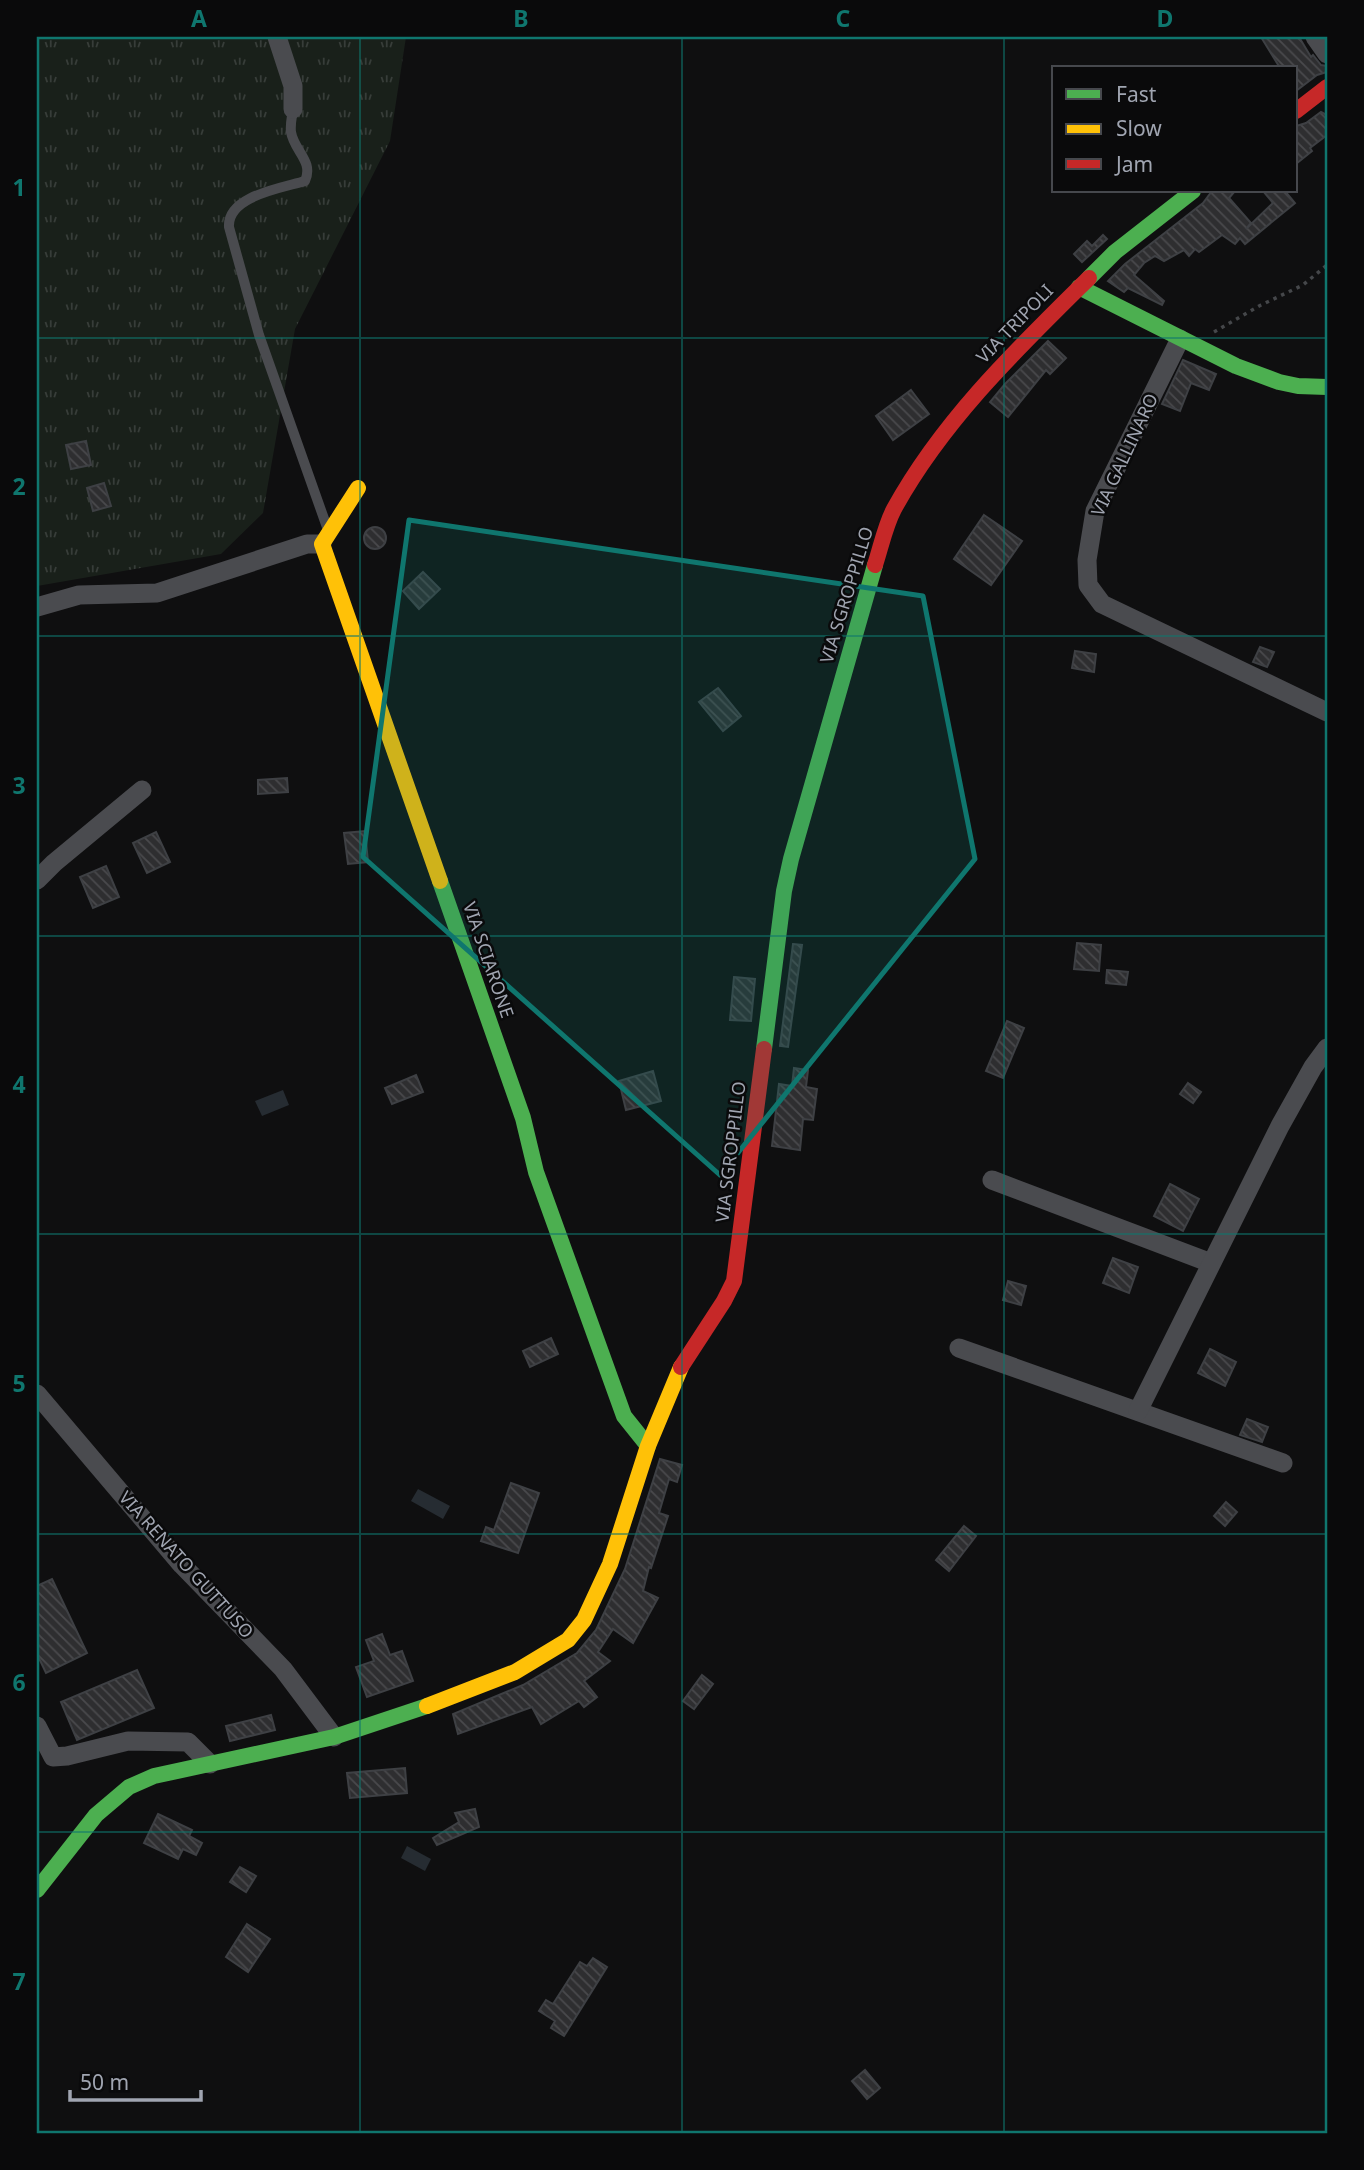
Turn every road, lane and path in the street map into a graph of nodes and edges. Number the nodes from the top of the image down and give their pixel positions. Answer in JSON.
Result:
{"nodes":[{"id":1,"x":278,"y":37,"type":"edge"},
{"id":2,"x":1315,"y":37,"type":"edge"},
{"id":3,"x":1327,"y":54,"type":"edge"},
{"id":4,"x":1327,"y":86,"type":"edge"},
{"id":5,"x":293,"y":109,"type":"joint"},
{"id":6,"x":1298,"y":109,"type":"edge"},
{"id":7,"x":1192,"y":192,"type":"edge"},
{"id":8,"x":1327,"y":265,"type":"edge"},
{"id":9,"x":1079,"y":287,"type":"junction"},
{"id":10,"x":1189,"y":343,"type":"junction"},
{"id":11,"x":1327,"y":387,"type":"edge"},
{"id":12,"x":358,"y":488,"type":"dead end"},
{"id":13,"x":893,"y":511,"type":"joint"},
{"id":14,"x":326,"y":538,"type":"junction"},
{"id":15,"x":37,"y":607,"type":"edge"},
{"id":16,"x":1327,"y":712,"type":"edge"},
{"id":17,"x":142,"y":790,"type":"dead end"},
{"id":18,"x":37,"y":880,"type":"edge"},
{"id":19,"x":1327,"y":1048,"type":"edge"},
{"id":20,"x":992,"y":1180,"type":"dead end"},
{"id":21,"x":1211,"y":1263,"type":"junction"},
{"id":22,"x":959,"y":1348,"type":"dead end"},
{"id":23,"x":37,"y":1394,"type":"edge"},
{"id":24,"x":1138,"y":1411,"type":"junction"},
{"id":25,"x":648,"y":1446,"type":"junction"},
{"id":26,"x":1283,"y":1462,"type":"dead end"},
{"id":27,"x":334,"y":1737,"type":"junction"},
{"id":28,"x":39,"y":1738,"type":"edge"},
{"id":29,"x":210,"y":1764,"type":"junction"},
{"id":30,"x":37,"y":1890,"type":"edge"}],
"edges":[{"from":1,"to":5,"type":"street"},
{"from":2,"to":3,"type":"street"},
{"from":4,"to":6,"type":"main road"},
{"from":5,"to":14,"type":"lane"},
{"from":7,"to":9,"type":"main road","name":"VIA TRIPOLI"},
{"from":8,"to":10,"type":"path"},
{"from":9,"to":10,"type":"main road"},
{"from":9,"to":13,"type":"main road","name":"VIA TRIPOLI"},
{"from":10,"to":11,"type":"main road"},
{"from":10,"to":16,"type":"street","name":"VIA GALLINARO"},
{"from":12,"to":14,"type":"main road"},
{"from":13,"to":25,"type":"main road","name":"VIA SGROPPILLO"},
{"from":14,"to":15,"type":"street"},
{"from":14,"to":25,"type":"main road","name":"VIA SCIARONE"},
{"from":17,"to":18,"type":"street"},
{"from":19,"to":21,"type":"street"},
{"from":20,"to":21,"type":"street"},
{"from":21,"to":24,"type":"street"},
{"from":22,"to":24,"type":"street"},
{"from":23,"to":27,"type":"street","name":"VIA RENATO GUTTUSO"},
{"from":24,"to":26,"type":"street"},
{"from":25,"to":27,"type":"main road","name":"VIA SGROPPILLO"},
{"from":27,"to":29,"type":"main road","name":"VIA SGROPPILLO"},
{"from":28,"to":29,"type":"street"},
{"from":29,"to":30,"type":"main road","name":"VIA SGROPPILLO"}]}
